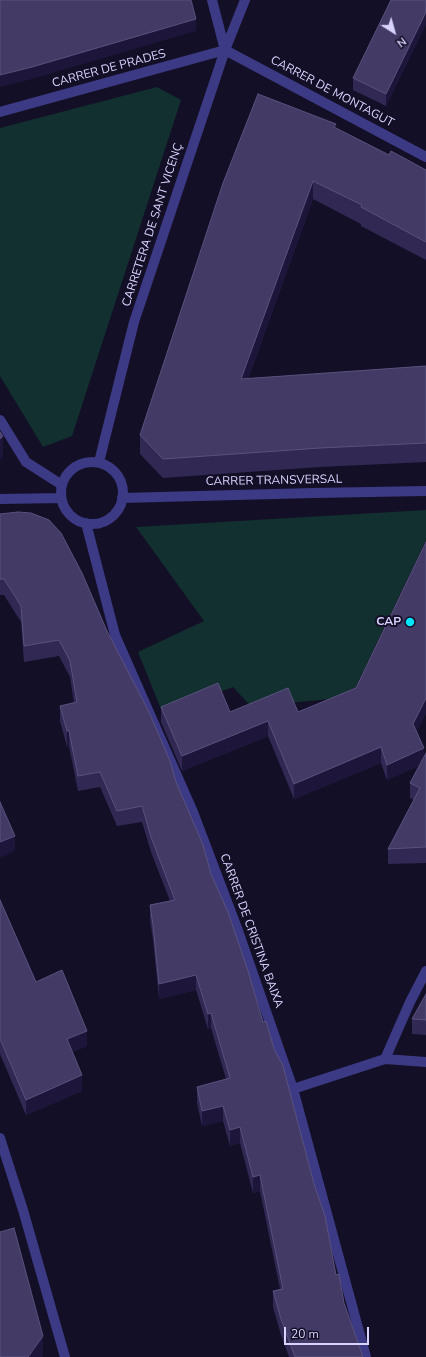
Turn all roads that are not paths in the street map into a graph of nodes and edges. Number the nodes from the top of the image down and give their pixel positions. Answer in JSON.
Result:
{"nodes":[{"id":1,"x":212,"y":0,"type":"edge"},
{"id":2,"x":245,"y":0,"type":"edge"},
{"id":3,"x":225,"y":50,"type":"junction"},
{"id":4,"x":0,"y":112,"type":"edge"},
{"id":5,"x":426,"y":157,"type":"edge"},
{"id":6,"x":0,"y":420,"type":"edge"},
{"id":7,"x":99,"y":462,"type":"junction"},
{"id":8,"x":62,"y":485,"type":"junction"},
{"id":9,"x":426,"y":491,"type":"edge"},
{"id":10,"x":61,"y":498,"type":"junction"},
{"id":11,"x":122,"y":498,"type":"junction"},
{"id":12,"x":0,"y":499,"type":"edge"},
{"id":13,"x":86,"y":523,"type":"junction"},
{"id":14,"x":426,"y":971,"type":"edge"},
{"id":15,"x":386,"y":1059,"type":"junction"},
{"id":16,"x":426,"y":1062,"type":"edge"},
{"id":17,"x":293,"y":1089,"type":"junction"},
{"id":18,"x":0,"y":1138,"type":"edge"},
{"id":19,"x":65,"y":1357,"type":"edge"},
{"id":20,"x":366,"y":1357,"type":"edge"}],
"edges":[{"from":1,"to":3,"type":"street"},
{"from":2,"to":3,"type":"street","name":"CARRETERA DE SANT VICENÇ"},
{"from":3,"to":4,"type":"street","name":"CARRER DE PRADES"},
{"from":3,"to":5,"type":"street","name":"CARRER DE MONTAGUT"},
{"from":3,"to":7,"type":"street","name":"CARRETERA DE SANT VICENÇ"},
{"from":6,"to":8,"type":"street"},
{"from":7,"to":8,"type":"street"},
{"from":7,"to":11,"type":"street"},
{"from":8,"to":10,"type":"street"},
{"from":9,"to":11,"type":"street","name":"CARRER TRANSVERSAL"},
{"from":10,"to":12,"type":"street"},
{"from":10,"to":13,"type":"street"},
{"from":11,"to":13,"type":"street"},
{"from":13,"to":17,"type":"street","name":"CARRER DE CRISTINA BAIXA"},
{"from":14,"to":15,"type":"street"},
{"from":15,"to":16,"type":"street"},
{"from":15,"to":17,"type":"street"},
{"from":17,"to":20,"type":"street","name":"CARRER DE CRISTINA BAIXA"},
{"from":18,"to":19,"type":"street"}]}
